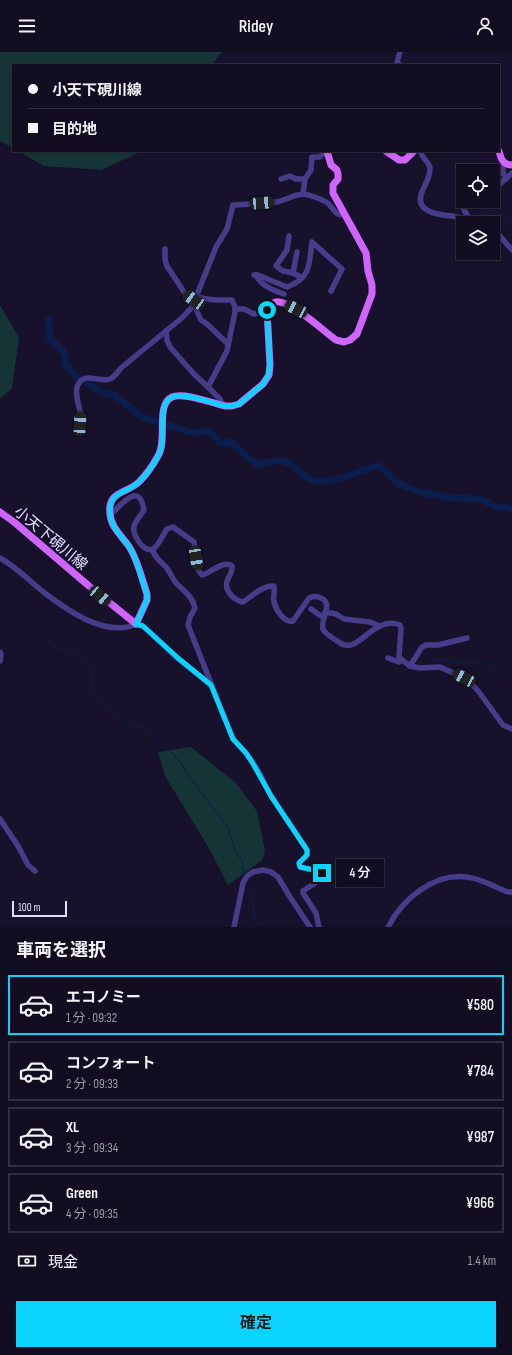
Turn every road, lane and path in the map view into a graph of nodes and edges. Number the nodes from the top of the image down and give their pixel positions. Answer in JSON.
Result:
{"nodes":[{"id":1,"x":400,"y":52,"type":"edge"},
{"id":2,"x":399,"y":64,"type":"edge"},
{"id":3,"x":326,"y":152,"type":"edge"},
{"id":4,"x":327,"y":152,"type":"edge"},
{"id":5,"x":387,"y":152,"type":"edge"},
{"id":6,"x":413,"y":152,"type":"edge"},
{"id":7,"x":420,"y":152,"type":"edge"},
{"id":8,"x":499,"y":152,"type":"edge"},
{"id":9,"x":422,"y":158,"type":"junction"},
{"id":10,"x":503,"y":162,"type":"junction"},
{"id":11,"x":512,"y":165,"type":"edge"},
{"id":12,"x":512,"y":173,"type":"edge"},
{"id":13,"x":281,"y":179,"type":"dead end"},
{"id":14,"x":305,"y":179,"type":"junction"},
{"id":15,"x":506,"y":179,"type":"junction"},
{"id":16,"x":500,"y":184,"type":"edge"},
{"id":17,"x":303,"y":194,"type":"junction"},
{"id":18,"x":345,"y":214,"type":"junction"},
{"id":19,"x":456,"y":219,"type":"edge"},
{"id":20,"x":288,"y":236,"type":"dead end"},
{"id":21,"x":500,"y":236,"type":"edge"},
{"id":22,"x":512,"y":237,"type":"edge"},
{"id":23,"x":506,"y":241,"type":"junction"},
{"id":24,"x":165,"y":249,"type":"dead end"},
{"id":25,"x":512,"y":250,"type":"edge"},
{"id":26,"x":297,"y":252,"type":"dead end"},
{"id":27,"x":293,"y":273,"type":"junction"},
{"id":28,"x":300,"y":279,"type":"junction"},
{"id":29,"x":331,"y":291,"type":"dead end"},
{"id":30,"x":284,"y":294,"type":"dead end"},
{"id":31,"x":195,"y":298,"type":"junction"},
{"id":32,"x":235,"y":309,"type":"junction"},
{"id":33,"x":264,"y":309,"type":"dead end"},
{"id":34,"x":166,"y":331,"type":"junction"},
{"id":35,"x":228,"y":344,"type":"junction"},
{"id":36,"x":208,"y":387,"type":"junction"},
{"id":37,"x":223,"y":405,"type":"junction"},
{"id":38,"x":80,"y":433,"type":"dead end"},
{"id":39,"x":0,"y":512,"type":"edge"},
{"id":40,"x":110,"y":515,"type":"junction"},
{"id":41,"x":153,"y":549,"type":"junction"},
{"id":42,"x":0,"y":558,"type":"edge"},
{"id":43,"x":311,"y":609,"type":"dead end"},
{"id":44,"x":325,"y":612,"type":"junction"},
{"id":45,"x":324,"y":618,"type":"junction"},
{"id":46,"x":136,"y":625,"type":"junction"},
{"id":47,"x":379,"y":626,"type":"junction"},
{"id":48,"x":467,"y":638,"type":"dead end"},
{"id":49,"x":0,"y":652,"type":"edge"},
{"id":50,"x":388,"y":658,"type":"dead end"},
{"id":51,"x":402,"y":660,"type":"junction"},
{"id":52,"x":0,"y":661,"type":"edge"},
{"id":53,"x":410,"y":666,"type":"junction"},
{"id":54,"x":211,"y":685,"type":"junction"},
{"id":55,"x":512,"y":729,"type":"edge"},
{"id":56,"x":0,"y":819,"type":"edge"},
{"id":57,"x":35,"y":871,"type":"dead end"},
{"id":58,"x":512,"y":892,"type":"edge"},
{"id":59,"x":234,"y":927,"type":"edge"},
{"id":60,"x":310,"y":927,"type":"edge"},
{"id":61,"x":319,"y":927,"type":"edge"},
{"id":62,"x":388,"y":927,"type":"edge"}],
"edges":[{"from":1,"to":2,"type":"street"},
{"from":3,"to":14,"type":"street"},
{"from":4,"to":18,"type":"main road"},
{"from":5,"to":6,"type":"main road"},
{"from":6,"to":9,"type":"street"},
{"from":7,"to":9,"type":"street"},
{"from":8,"to":10,"type":"main road"},
{"from":9,"to":19,"type":"street"},
{"from":10,"to":11,"type":"main road"},
{"from":10,"to":15,"type":"street"},
{"from":12,"to":15,"type":"street"},
{"from":13,"to":14,"type":"street"},
{"from":14,"to":17,"type":"street"},
{"from":15,"to":16,"type":"street"},
{"from":17,"to":18,"type":"street"},
{"from":17,"to":31,"type":"street"},
{"from":18,"to":37,"type":"main road"},
{"from":20,"to":27,"type":"street"},
{"from":21,"to":23,"type":"street"},
{"from":22,"to":23,"type":"street"},
{"from":23,"to":25,"type":"street"},
{"from":24,"to":31,"type":"street"},
{"from":26,"to":27,"type":"street"},
{"from":27,"to":28,"type":"street"},
{"from":28,"to":29,"type":"street"},
{"from":28,"to":30,"type":"street"},
{"from":31,"to":32,"type":"street"},
{"from":31,"to":34,"type":"street"},
{"from":31,"to":35,"type":"street"},
{"from":32,"to":33,"type":"street"},
{"from":32,"to":35,"type":"street"},
{"from":34,"to":36,"type":"street"},
{"from":34,"to":38,"type":"street"},
{"from":35,"to":36,"type":"street"},
{"from":36,"to":37,"type":"street"},
{"from":37,"to":40,"type":"main road"},
{"from":39,"to":46,"type":"main road","name":"小天下硯川線"},
{"from":40,"to":41,"type":"street"},
{"from":40,"to":46,"type":"main road"},
{"from":41,"to":44,"type":"street"},
{"from":41,"to":54,"type":"street"},
{"from":42,"to":46,"type":"street"},
{"from":43,"to":45,"type":"street"},
{"from":44,"to":45,"type":"street"},
{"from":44,"to":47,"type":"street"},
{"from":45,"to":47,"type":"street"},
{"from":46,"to":54,"type":"street"},
{"from":47,"to":51,"type":"street"},
{"from":48,"to":53,"type":"street"},
{"from":49,"to":52,"type":"street"},
{"from":50,"to":51,"type":"street"},
{"from":51,"to":53,"type":"street"},
{"from":53,"to":55,"type":"street"},
{"from":54,"to":61,"type":"street"},
{"from":56,"to":57,"type":"street"},
{"from":58,"to":62,"type":"street"},
{"from":59,"to":60,"type":"street"}]}
